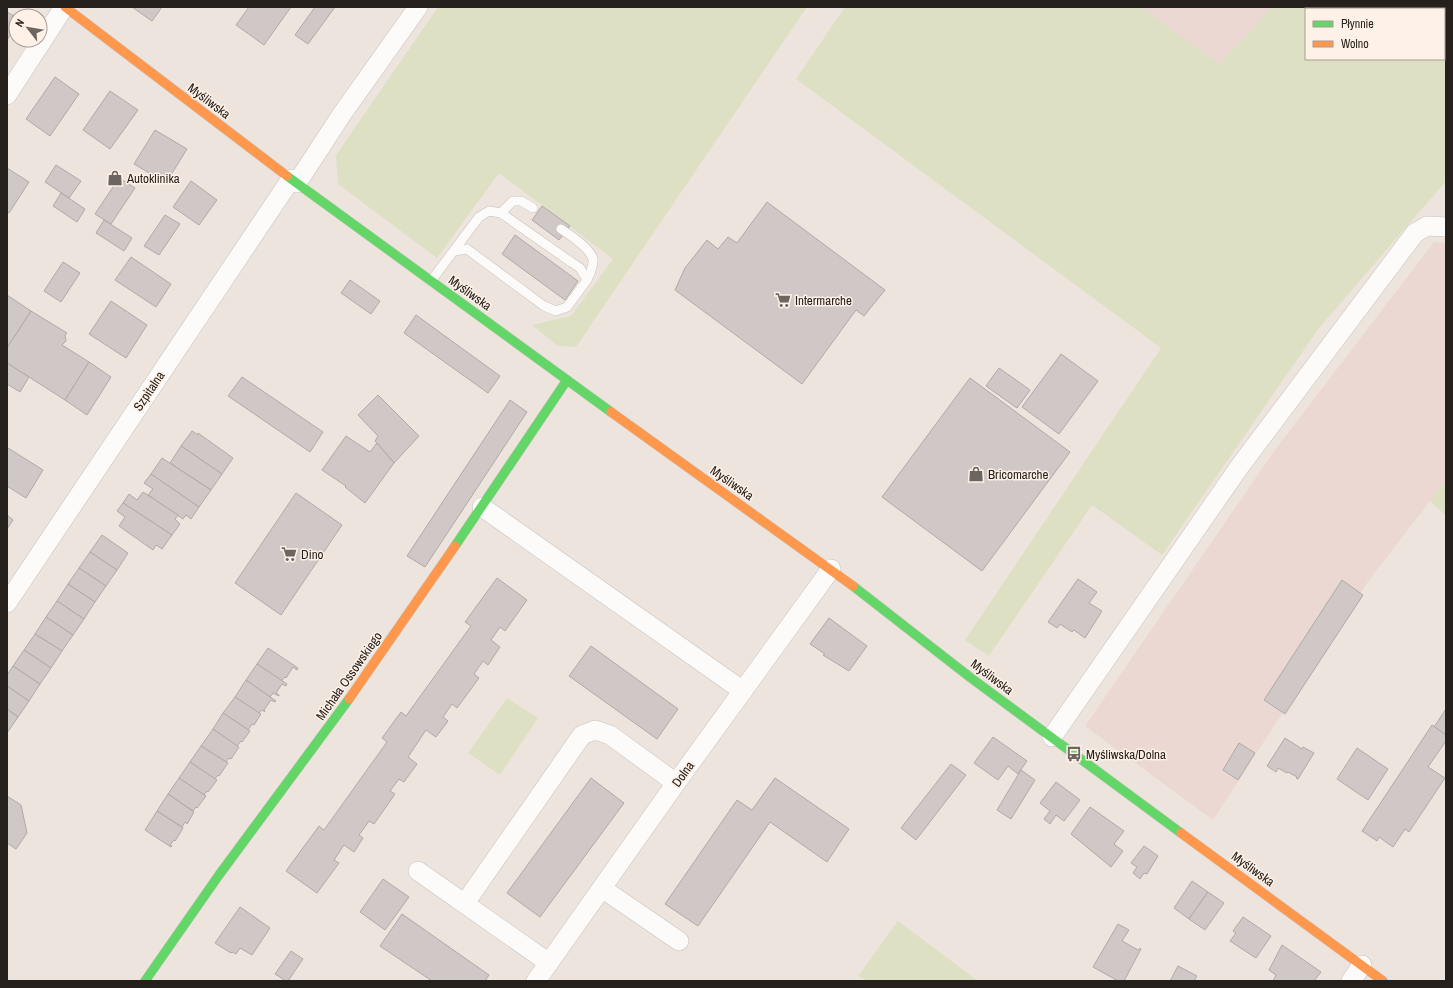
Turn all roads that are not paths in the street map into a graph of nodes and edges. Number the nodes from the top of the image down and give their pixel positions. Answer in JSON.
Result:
{"nodes":[{"id":1,"x":64,"y":7,"type":"edge"},
{"id":2,"x":418,"y":7,"type":"edge"},
{"id":3,"x":7,"y":95,"type":"edge"},
{"id":4,"x":294,"y":181,"type":"junction"},
{"id":5,"x":533,"y":208,"type":"dead end"},
{"id":6,"x":501,"y":213,"type":"junction"},
{"id":7,"x":1446,"y":227,"type":"edge"},
{"id":8,"x":561,"y":229,"type":"dead end"},
{"id":9,"x":454,"y":251,"type":"junction"},
{"id":10,"x":431,"y":280,"type":"junction"},
{"id":11,"x":587,"y":280,"type":"junction"},
{"id":12,"x":567,"y":380,"type":"junction"},
{"id":13,"x":482,"y":507,"type":"junction"},
{"id":14,"x":831,"y":569,"type":"junction"},
{"id":15,"x":7,"y":603,"type":"edge"},
{"id":16,"x":743,"y":691,"type":"junction"},
{"id":17,"x":1052,"y":738,"type":"junction"},
{"id":18,"x":676,"y":783,"type":"junction"},
{"id":19,"x":418,"y":870,"type":"dead end"},
{"id":20,"x":603,"y":888,"type":"junction"},
{"id":21,"x":465,"y":903,"type":"junction"},
{"id":22,"x":679,"y":941,"type":"dead end"},
{"id":23,"x":549,"y":963,"type":"junction"},
{"id":24,"x":1362,"y":965,"type":"junction"},
{"id":25,"x":145,"y":981,"type":"edge"},
{"id":26,"x":536,"y":981,"type":"edge"},
{"id":27,"x":1351,"y":981,"type":"edge"},
{"id":28,"x":1383,"y":981,"type":"edge"}],
"edges":[{"from":1,"to":3,"type":"street"},
{"from":1,"to":4,"type":"street","name":"Myśliwska"},
{"from":2,"to":4,"type":"street","name":"Szpitalna"},
{"from":4,"to":10,"type":"street","name":"Myśliwska"},
{"from":4,"to":15,"type":"street","name":"Szpitalna"},
{"from":5,"to":6,"type":"lane"},
{"from":6,"to":9,"type":"lane"},
{"from":6,"to":11,"type":"lane"},
{"from":7,"to":17,"type":"street"},
{"from":8,"to":11,"type":"lane"},
{"from":9,"to":10,"type":"lane"},
{"from":9,"to":11,"type":"lane"},
{"from":10,"to":12,"type":"street","name":"Myśliwska"},
{"from":12,"to":13,"type":"street","name":"Michała Ossowskiego"},
{"from":12,"to":14,"type":"street","name":"Myśliwska"},
{"from":13,"to":16,"type":"street"},
{"from":13,"to":25,"type":"street","name":"Michała Ossowskiego"},
{"from":14,"to":16,"type":"street","name":"Dolna"},
{"from":14,"to":17,"type":"street","name":"Myśliwska"},
{"from":16,"to":18,"type":"street","name":"Dolna"},
{"from":17,"to":24,"type":"street","name":"Myśliwska"},
{"from":18,"to":20,"type":"street","name":"Dolna"},
{"from":18,"to":21,"type":"street"},
{"from":19,"to":21,"type":"street"},
{"from":20,"to":22,"type":"street"},
{"from":20,"to":23,"type":"street","name":"Dolna"},
{"from":21,"to":23,"type":"street"},
{"from":23,"to":26,"type":"street","name":"Dolna"},
{"from":24,"to":27,"type":"street"},
{"from":24,"to":28,"type":"street","name":"Myśliwska"}]}
